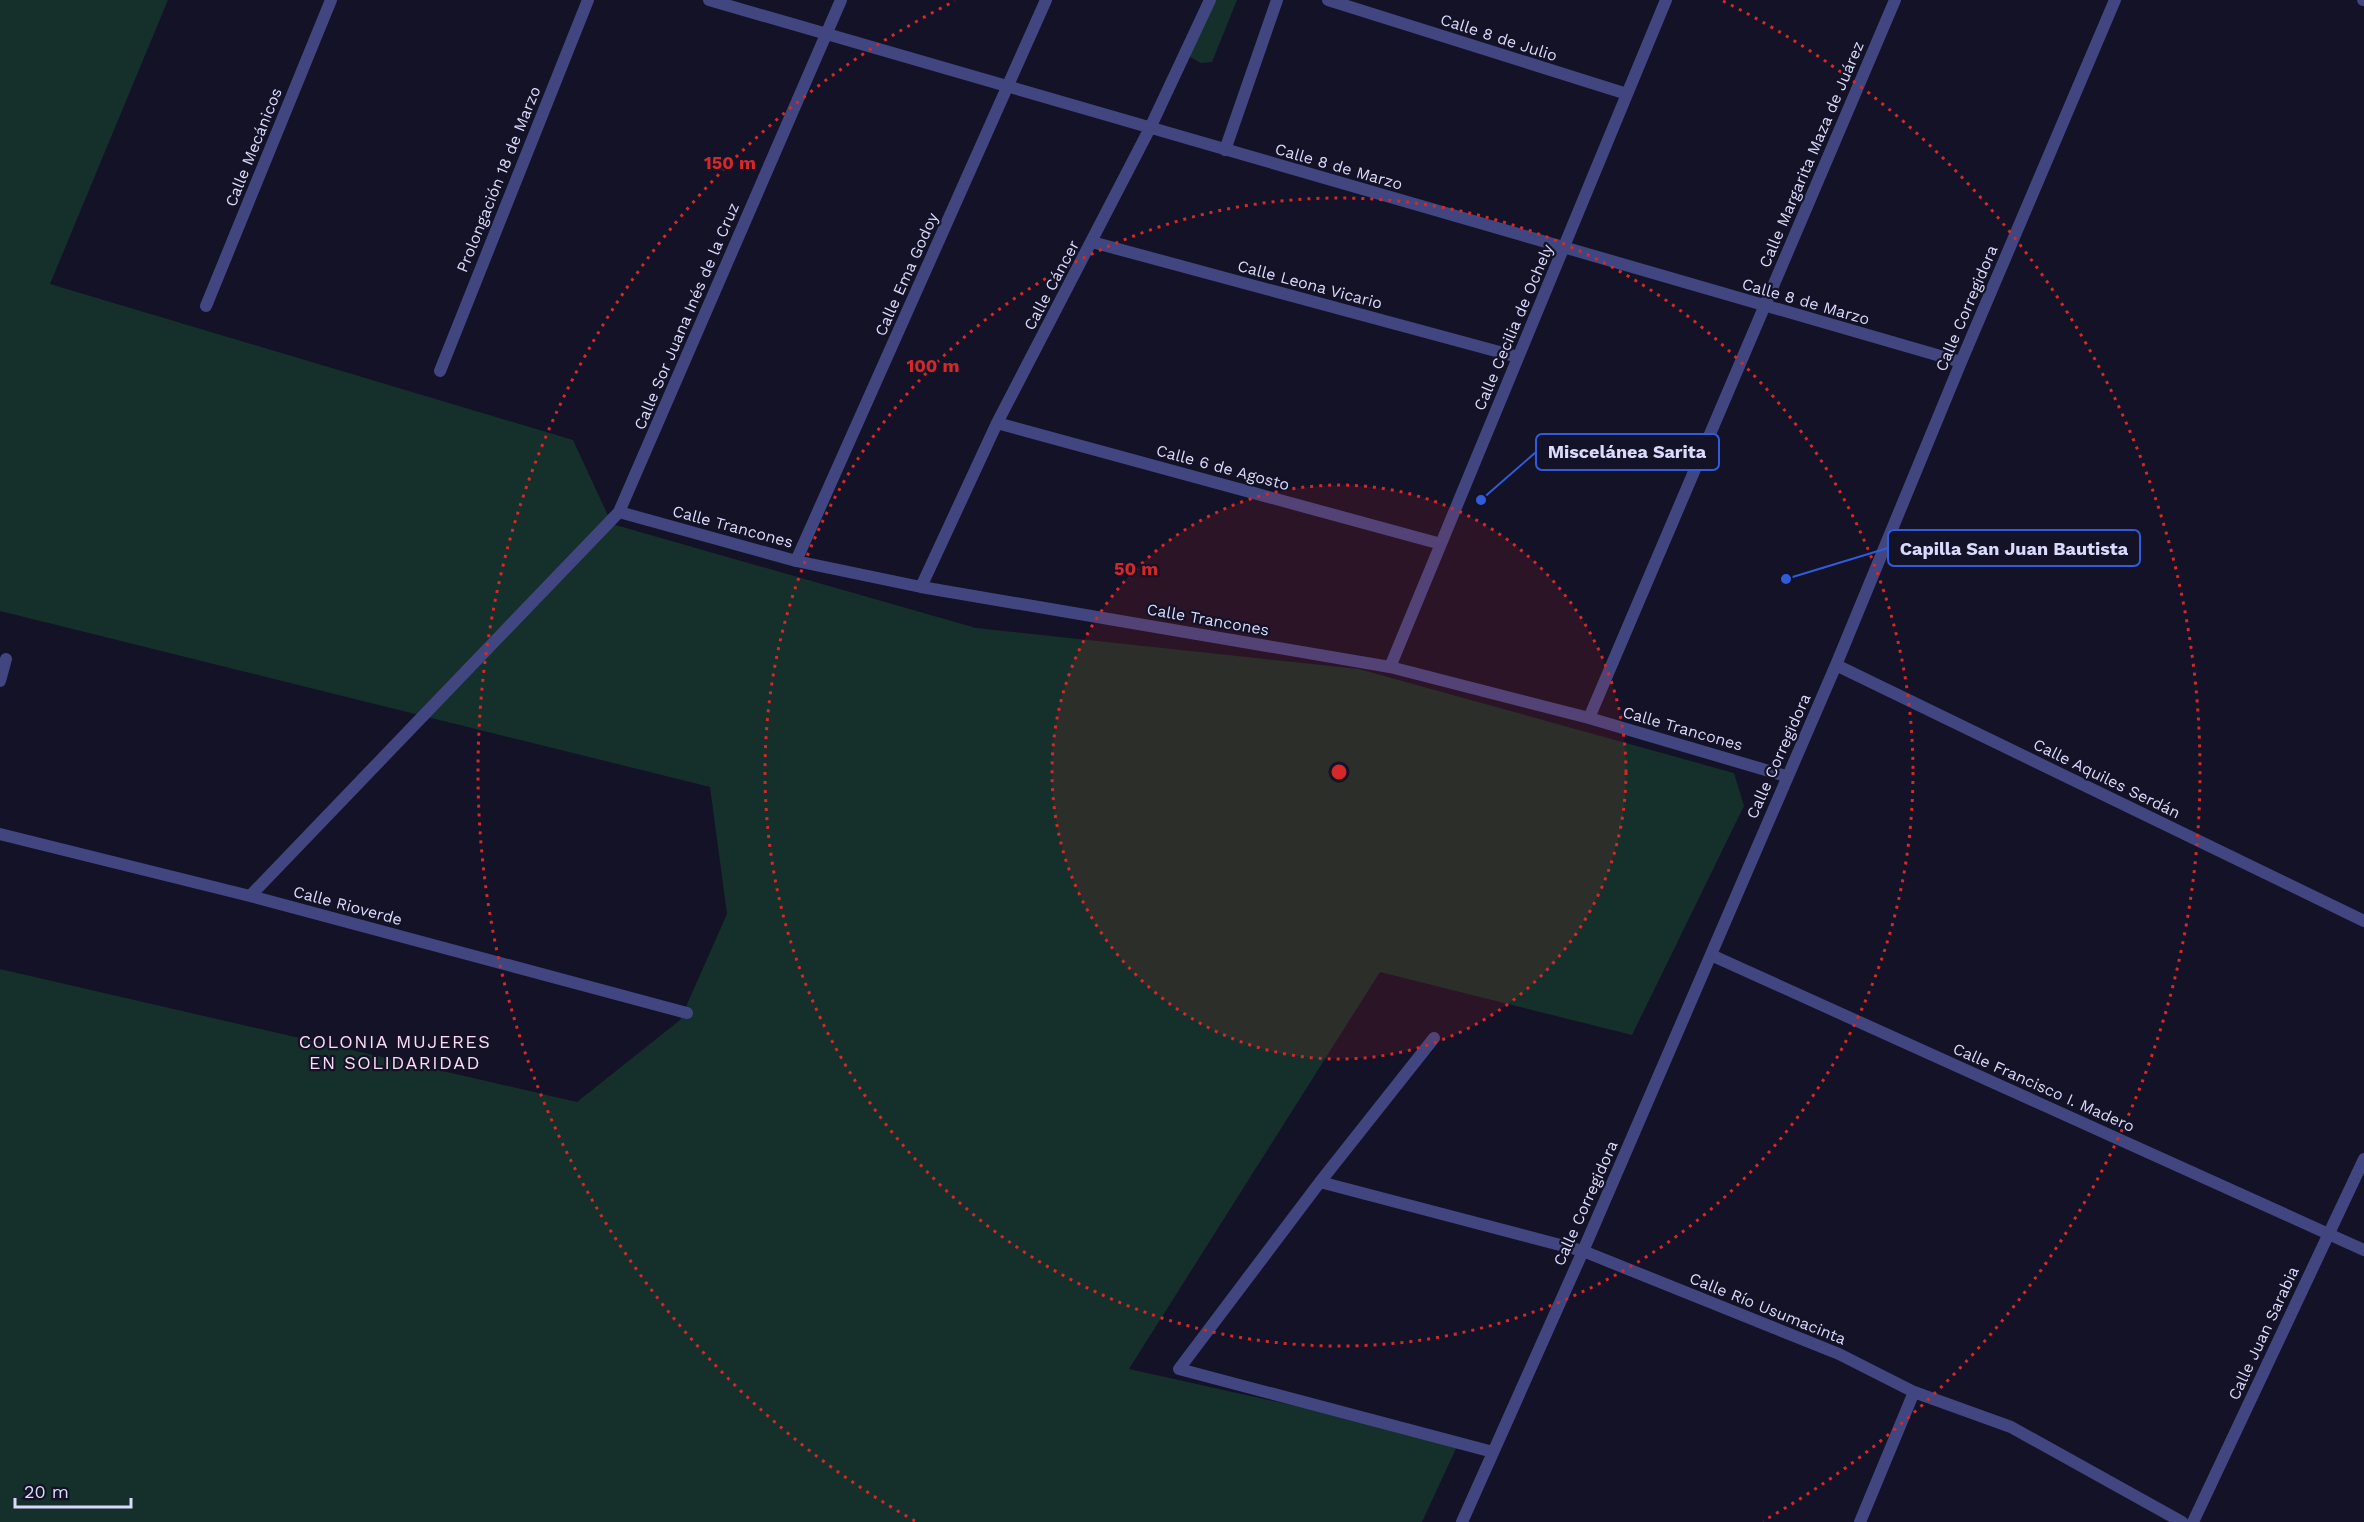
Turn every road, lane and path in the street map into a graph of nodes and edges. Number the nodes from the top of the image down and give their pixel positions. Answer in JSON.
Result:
{"nodes":[{"id":1,"x":331,"y":0,"type":"edge"},
{"id":2,"x":588,"y":0,"type":"edge"},
{"id":3,"x":709,"y":0,"type":"edge"},
{"id":4,"x":841,"y":0,"type":"edge"},
{"id":5,"x":1046,"y":0,"type":"edge"},
{"id":6,"x":1210,"y":0,"type":"edge"},
{"id":7,"x":1277,"y":0,"type":"edge"},
{"id":8,"x":1328,"y":0,"type":"edge"},
{"id":9,"x":1666,"y":0,"type":"edge"},
{"id":10,"x":1895,"y":0,"type":"edge"},
{"id":11,"x":2115,"y":0,"type":"edge"},
{"id":12,"x":826,"y":34,"type":"junction"},
{"id":13,"x":1008,"y":87,"type":"junction"},
{"id":14,"x":1627,"y":94,"type":"junction"},
{"id":15,"x":1150,"y":128,"type":"junction"},
{"id":16,"x":1225,"y":150,"type":"junction"},
{"id":17,"x":1092,"y":242,"type":"junction"},
{"id":18,"x":1563,"y":249,"type":"junction"},
{"id":19,"x":206,"y":306,"type":"dead end"},
{"id":20,"x":1764,"y":306,"type":"junction"},
{"id":21,"x":1518,"y":357,"type":"junction"},
{"id":22,"x":1961,"y":362,"type":"junction"},
{"id":23,"x":440,"y":371,"type":"dead end"},
{"id":24,"x":997,"y":423,"type":"junction"},
{"id":25,"x":619,"y":512,"type":"junction"},
{"id":26,"x":1441,"y":544,"type":"junction"},
{"id":27,"x":796,"y":561,"type":"junction"},
{"id":28,"x":921,"y":586,"type":"junction"},
{"id":29,"x":6,"y":659,"type":"dead end"},
{"id":30,"x":1836,"y":665,"type":"junction"},
{"id":31,"x":1390,"y":668,"type":"junction"},
{"id":32,"x":0,"y":681,"type":"edge"},
{"id":33,"x":1589,"y":718,"type":"junction"},
{"id":34,"x":1786,"y":776,"type":"junction"},
{"id":35,"x":0,"y":834,"type":"edge"},
{"id":36,"x":250,"y":896,"type":"junction"},
{"id":37,"x":2364,"y":921,"type":"edge"},
{"id":38,"x":1711,"y":955,"type":"junction"},
{"id":39,"x":687,"y":1012,"type":"dead end"},
{"id":40,"x":1434,"y":1038,"type":"dead end"},
{"id":41,"x":2364,"y":1159,"type":"edge"},
{"id":42,"x":1320,"y":1182,"type":"junction"},
{"id":43,"x":2328,"y":1234,"type":"junction"},
{"id":44,"x":1583,"y":1251,"type":"junction"},
{"id":45,"x":2364,"y":1251,"type":"edge"},
{"id":46,"x":1914,"y":1392,"type":"junction"},
{"id":47,"x":1493,"y":1452,"type":"junction"},
{"id":48,"x":1462,"y":1522,"type":"edge"},
{"id":49,"x":1860,"y":1522,"type":"edge"},
{"id":50,"x":2182,"y":1522,"type":"edge"},
{"id":51,"x":2193,"y":1522,"type":"edge"}],
"edges":[{"from":1,"to":19,"type":"street","name":"Calle Mecánicos"},
{"from":2,"to":23,"type":"street","name":"Prolongación 18 de Marzo"},
{"from":3,"to":12,"type":"street","name":"Calle 8 de Marzo"},
{"from":4,"to":12,"type":"street","name":"Calle Sor Juana Inés de la Cruz"},
{"from":5,"to":13,"type":"street","name":"Calle Ema Godoy"},
{"from":6,"to":15,"type":"street","name":"Calle Cáncer"},
{"from":7,"to":16,"type":"street"},
{"from":8,"to":14,"type":"street","name":"Calle 8 de Julio"},
{"from":9,"to":14,"type":"street","name":"Calle Cecilia de Ochely"},
{"from":10,"to":20,"type":"street","name":"Calle Margarita Maza de Juárez"},
{"from":11,"to":22,"type":"street","name":"Calle Corregidora"},
{"from":12,"to":13,"type":"street","name":"Calle 8 de Marzo"},
{"from":12,"to":25,"type":"street","name":"Calle Sor Juana Inés de la Cruz"},
{"from":13,"to":15,"type":"street","name":"Calle 8 de Marzo"},
{"from":13,"to":27,"type":"street","name":"Calle Ema Godoy"},
{"from":14,"to":18,"type":"street","name":"Calle Cecilia de Ochely"},
{"from":15,"to":16,"type":"street","name":"Calle 8 de Marzo"},
{"from":15,"to":17,"type":"street","name":"Calle Cáncer"},
{"from":16,"to":18,"type":"street","name":"Calle 8 de Marzo"},
{"from":17,"to":21,"type":"street","name":"Calle Leona Vicario"},
{"from":17,"to":24,"type":"street","name":"Calle Cáncer"},
{"from":18,"to":20,"type":"street","name":"Calle 8 de Marzo"},
{"from":18,"to":21,"type":"street","name":"Calle Cecilia de Ochely"},
{"from":20,"to":22,"type":"street","name":"Calle 8 de Marzo"},
{"from":20,"to":33,"type":"street","name":"Calle Margarita Maza de Juárez"},
{"from":21,"to":26,"type":"street","name":"Calle Cecilia de Ochely"},
{"from":22,"to":30,"type":"street","name":"Calle Corregidora"},
{"from":24,"to":26,"type":"street","name":"Calle 6 de Agosto"},
{"from":24,"to":28,"type":"street","name":"Calle Cáncer"},
{"from":25,"to":27,"type":"street","name":"Calle Trancones"},
{"from":25,"to":36,"type":"street"},
{"from":26,"to":31,"type":"street","name":"Calle Cecilia de Ochely"},
{"from":27,"to":28,"type":"street","name":"Calle Trancones"},
{"from":28,"to":31,"type":"street","name":"Calle Trancones"},
{"from":29,"to":32,"type":"street"},
{"from":30,"to":34,"type":"street","name":"Calle Corregidora"},
{"from":30,"to":37,"type":"street","name":"Calle Aquiles Serdán"},
{"from":31,"to":33,"type":"street","name":"Calle Trancones"},
{"from":33,"to":34,"type":"street","name":"Calle Trancones"},
{"from":34,"to":38,"type":"street","name":"Calle Corregidora"},
{"from":35,"to":36,"type":"street","name":"Calle Rioverde"},
{"from":36,"to":39,"type":"street","name":"Calle Rioverde"},
{"from":38,"to":43,"type":"street","name":"Calle Francisco I. Madero"},
{"from":38,"to":44,"type":"street","name":"Calle Corregidora"},
{"from":40,"to":42,"type":"street"},
{"from":41,"to":43,"type":"street","name":"Calle Juan Sarabia"},
{"from":42,"to":44,"type":"street","name":"Calle Río Usumacinta"},
{"from":42,"to":47,"type":"street"},
{"from":43,"to":45,"type":"street","name":"Calle Francisco I. Madero"},
{"from":43,"to":51,"type":"street","name":"Calle Juan Sarabia"},
{"from":44,"to":46,"type":"street","name":"Calle Río Usumacinta"},
{"from":44,"to":47,"type":"street","name":"Calle Corregidora"},
{"from":46,"to":49,"type":"street"},
{"from":46,"to":50,"type":"street","name":"Calle Río Usumacinta"},
{"from":47,"to":48,"type":"street","name":"Calle Corregidora"}]}
